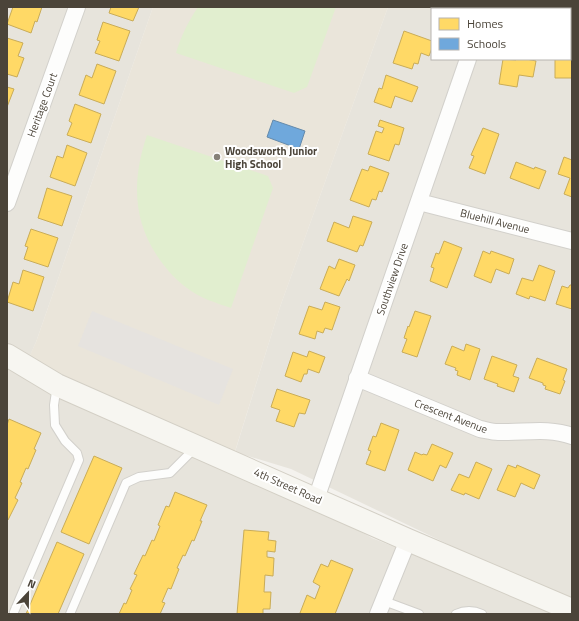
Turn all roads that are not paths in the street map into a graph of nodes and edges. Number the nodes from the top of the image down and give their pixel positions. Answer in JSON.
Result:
{"nodes":[{"id":1,"x":77,"y":7,"type":"edge"},
{"id":2,"x":468,"y":60,"type":"edge"},
{"id":3,"x":419,"y":202,"type":"junction"},
{"id":4,"x":7,"y":203,"type":"edge"},
{"id":5,"x":572,"y":241,"type":"edge"},
{"id":6,"x":7,"y":355,"type":"edge"},
{"id":7,"x":357,"y":378,"type":"junction"},
{"id":8,"x":57,"y":385,"type":"junction"},
{"id":9,"x":572,"y":436,"type":"edge"},
{"id":10,"x":197,"y":446,"type":"junction"},
{"id":11,"x":316,"y":499,"type":"junction"},
{"id":12,"x":408,"y":540,"type":"junction"},
{"id":13,"x":381,"y":608,"type":"edge"},
{"id":14,"x":572,"y":610,"type":"edge"},
{"id":15,"x":14,"y":612,"type":"dead end"},
{"id":16,"x":70,"y":614,"type":"edge"},
{"id":17,"x":419,"y":614,"type":"edge"},
{"id":18,"x":456,"y":614,"type":"edge"},
{"id":19,"x":482,"y":614,"type":"edge"}],
"edges":[{"from":1,"to":4,"type":"street","name":"Heritage Court"},
{"from":2,"to":3,"type":"street","name":"Southview Drive"},
{"from":3,"to":5,"type":"street","name":"Bluehill Avenue"},
{"from":3,"to":7,"type":"street","name":"Southview Drive"},
{"from":6,"to":8,"type":"street","name":"4th Street Road"},
{"from":7,"to":9,"type":"street","name":"Crescent Avenue"},
{"from":7,"to":11,"type":"street","name":"Southview Drive"},
{"from":8,"to":10,"type":"street","name":"4th Street Road"},
{"from":8,"to":15,"type":"lane"},
{"from":10,"to":11,"type":"street","name":"4th Street Road"},
{"from":10,"to":16,"type":"lane"},
{"from":11,"to":12,"type":"street","name":"4th Street Road"},
{"from":12,"to":13,"type":"street"},
{"from":12,"to":14,"type":"street","name":"4th Street Road"},
{"from":13,"to":17,"type":"lane"},
{"from":18,"to":19,"type":"lane"}]}
